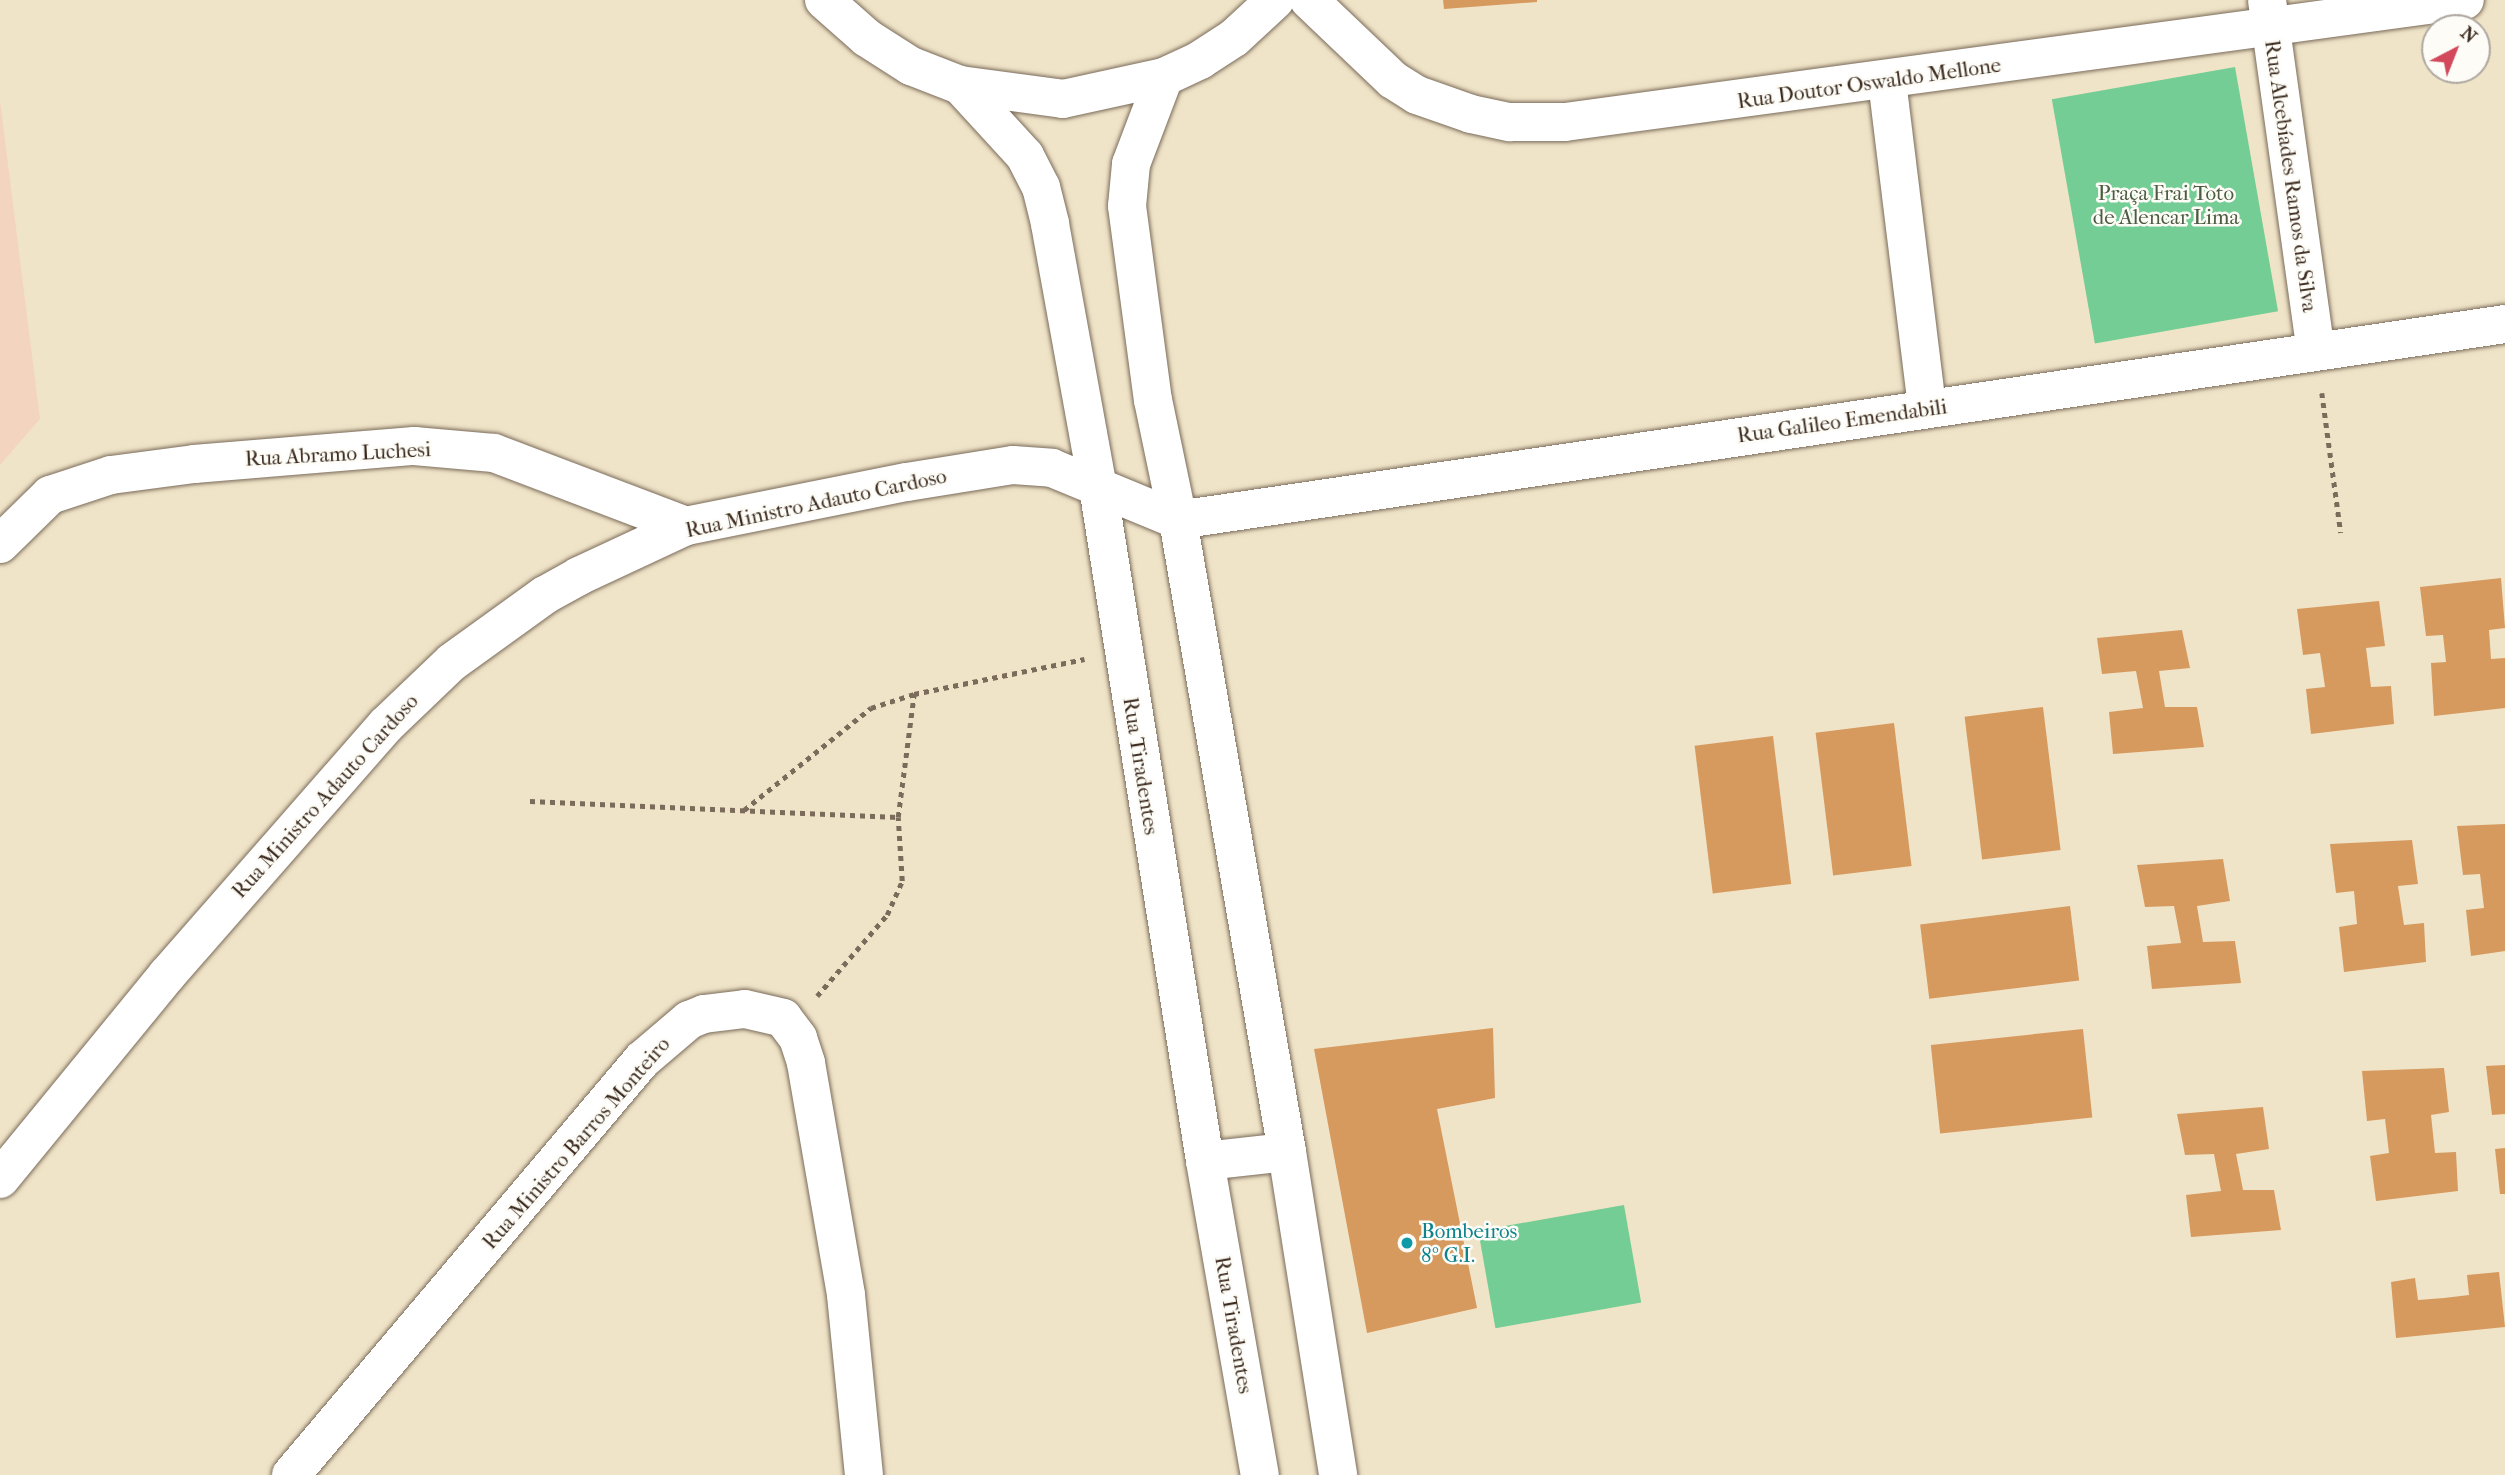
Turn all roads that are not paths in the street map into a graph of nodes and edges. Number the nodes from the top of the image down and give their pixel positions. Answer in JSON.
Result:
{"nodes":[{"id":1,"x":824,"y":0,"type":"edge"},
{"id":2,"x":1275,"y":0,"type":"edge"},
{"id":3,"x":1309,"y":0,"type":"edge"},
{"id":4,"x":2465,"y":0,"type":"edge"},
{"id":5,"x":2269,"y":14,"type":"edge"},
{"id":6,"x":1164,"y":77,"type":"junction"},
{"id":7,"x":1887,"y":81,"type":"junction"},
{"id":8,"x":960,"y":85,"type":"junction"},
{"id":9,"x":2505,"y":324,"type":"edge"},
{"id":10,"x":2316,"y":351,"type":"junction"},
{"id":11,"x":1927,"y":409,"type":"junction"},
{"id":12,"x":1098,"y":487,"type":"junction"},
{"id":13,"x":1178,"y":520,"type":"junction"},
{"id":14,"x":686,"y":526,"type":"junction"},
{"id":15,"x":0,"y":544,"type":"edge"},
{"id":16,"x":1287,"y":1152,"type":"junction"},
{"id":17,"x":1205,"y":1161,"type":"junction"},
{"id":18,"x":0,"y":1179,"type":"edge"},
{"id":19,"x":291,"y":1475,"type":"edge"},
{"id":20,"x":864,"y":1475,"type":"edge"},
{"id":21,"x":1260,"y":1475,"type":"edge"},
{"id":22,"x":1338,"y":1475,"type":"edge"}],
"edges":[{"from":1,"to":8,"type":"street"},
{"from":2,"to":6,"type":"street"},
{"from":3,"to":7,"type":"street","name":"Rua Doutor Oswaldo Mellone"},
{"from":4,"to":5,"type":"street","name":"Rua Doutor Oswaldo Mellone"},
{"from":5,"to":7,"type":"street","name":"Rua Doutor Oswaldo Mellone"},
{"from":5,"to":10,"type":"street","name":"Rua Alcebíades Ramos da Silva"},
{"from":6,"to":8,"type":"street"},
{"from":6,"to":13,"type":"street"},
{"from":7,"to":11,"type":"street"},
{"from":8,"to":12,"type":"street","name":"Rua Tiradentes"},
{"from":9,"to":10,"type":"street","name":"Rua Galileo Emendabili"},
{"from":10,"to":11,"type":"street","name":"Rua Galileo Emendabili"},
{"from":11,"to":13,"type":"street","name":"Rua Galileo Emendabili"},
{"from":12,"to":13,"type":"street","name":"Rua Ministro Adauto Cardoso"},
{"from":12,"to":14,"type":"street","name":"Rua Ministro Adauto Cardoso"},
{"from":12,"to":17,"type":"street","name":"Rua Tiradentes"},
{"from":13,"to":16,"type":"street"},
{"from":14,"to":15,"type":"street","name":"Rua Abramo Luchesi"},
{"from":14,"to":18,"type":"street","name":"Rua Ministro Adauto Cardoso"},
{"from":16,"to":17,"type":"street"},
{"from":16,"to":22,"type":"street"},
{"from":17,"to":21,"type":"street","name":"Rua Tiradentes"},
{"from":19,"to":20,"type":"street","name":"Rua Ministro Barros Monteiro"}]}
